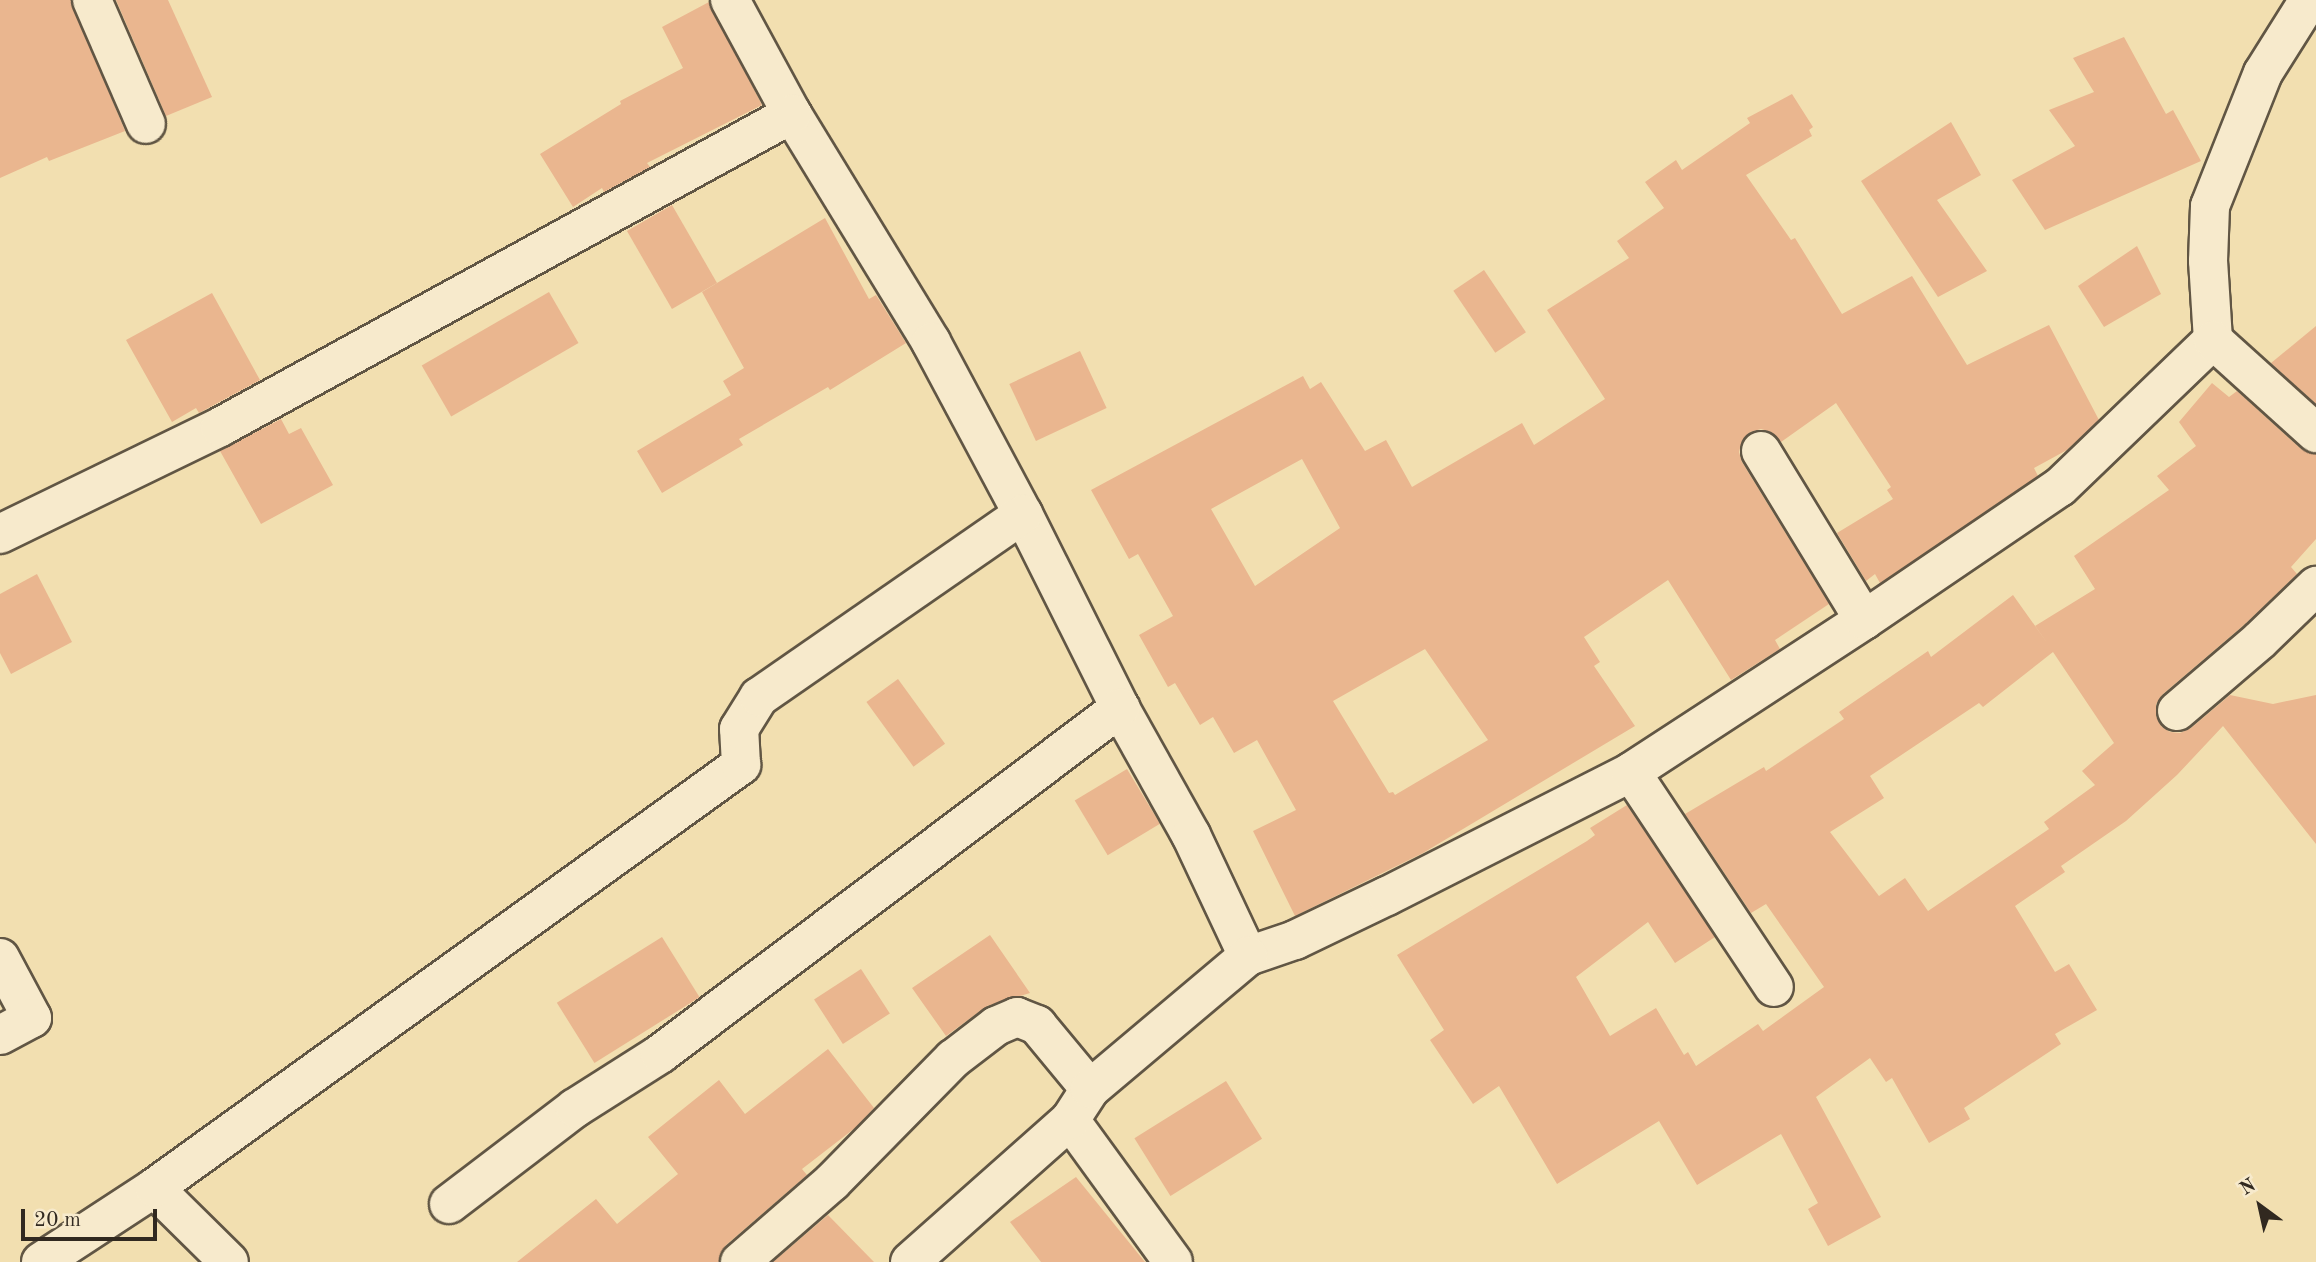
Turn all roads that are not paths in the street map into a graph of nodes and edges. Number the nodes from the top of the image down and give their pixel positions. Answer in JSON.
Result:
{"nodes":[{"id":1,"x":92,"y":0,"type":"edge"},
{"id":2,"x":730,"y":0,"type":"edge"},
{"id":3,"x":2309,"y":0,"type":"edge"},
{"id":4,"x":792,"y":114,"type":"junction"},
{"id":5,"x":146,"y":124,"type":"dead end"},
{"id":6,"x":2213,"y":340,"type":"junction"},
{"id":7,"x":2316,"y":433,"type":"edge"},
{"id":8,"x":1761,"y":451,"type":"dead end"},
{"id":9,"x":1024,"y":514,"type":"junction"},
{"id":10,"x":0,"y":534,"type":"edge"},
{"id":11,"x":2316,"y":586,"type":"edge"},
{"id":12,"x":1864,"y":620,"type":"junction"},
{"id":13,"x":1120,"y":708,"type":"junction"},
{"id":14,"x":2177,"y":710,"type":"dead end"},
{"id":15,"x":1631,"y":772,"type":"junction"},
{"id":16,"x":1248,"y":957,"type":"junction"},
{"id":17,"x":0,"y":958,"type":"edge"},
{"id":18,"x":1774,"y":987,"type":"dead end"},
{"id":19,"x":0,"y":1035,"type":"edge"},
{"id":20,"x":1090,"y":1089,"type":"junction"},
{"id":21,"x":1070,"y":1120,"type":"junction"},
{"id":22,"x":154,"y":1188,"type":"junction"},
{"id":23,"x":449,"y":1204,"type":"dead end"},
{"id":24,"x":41,"y":1262,"type":"edge"},
{"id":25,"x":229,"y":1262,"type":"edge"},
{"id":26,"x":740,"y":1262,"type":"edge"},
{"id":27,"x":910,"y":1262,"type":"edge"},
{"id":28,"x":1173,"y":1262,"type":"edge"}],
"edges":[{"from":1,"to":5,"type":"street"},
{"from":2,"to":4,"type":"street"},
{"from":3,"to":6,"type":"street"},
{"from":4,"to":9,"type":"street"},
{"from":4,"to":10,"type":"street"},
{"from":6,"to":7,"type":"street"},
{"from":6,"to":12,"type":"street"},
{"from":8,"to":12,"type":"street"},
{"from":9,"to":13,"type":"street"},
{"from":9,"to":22,"type":"street"},
{"from":11,"to":14,"type":"street"},
{"from":12,"to":15,"type":"street"},
{"from":13,"to":16,"type":"street"},
{"from":13,"to":23,"type":"street"},
{"from":15,"to":16,"type":"street"},
{"from":15,"to":18,"type":"street"},
{"from":16,"to":20,"type":"street"},
{"from":17,"to":19,"type":"street"},
{"from":20,"to":21,"type":"street"},
{"from":20,"to":26,"type":"street"},
{"from":21,"to":27,"type":"street"},
{"from":21,"to":28,"type":"street"},
{"from":22,"to":24,"type":"street"},
{"from":22,"to":25,"type":"street"}]}
